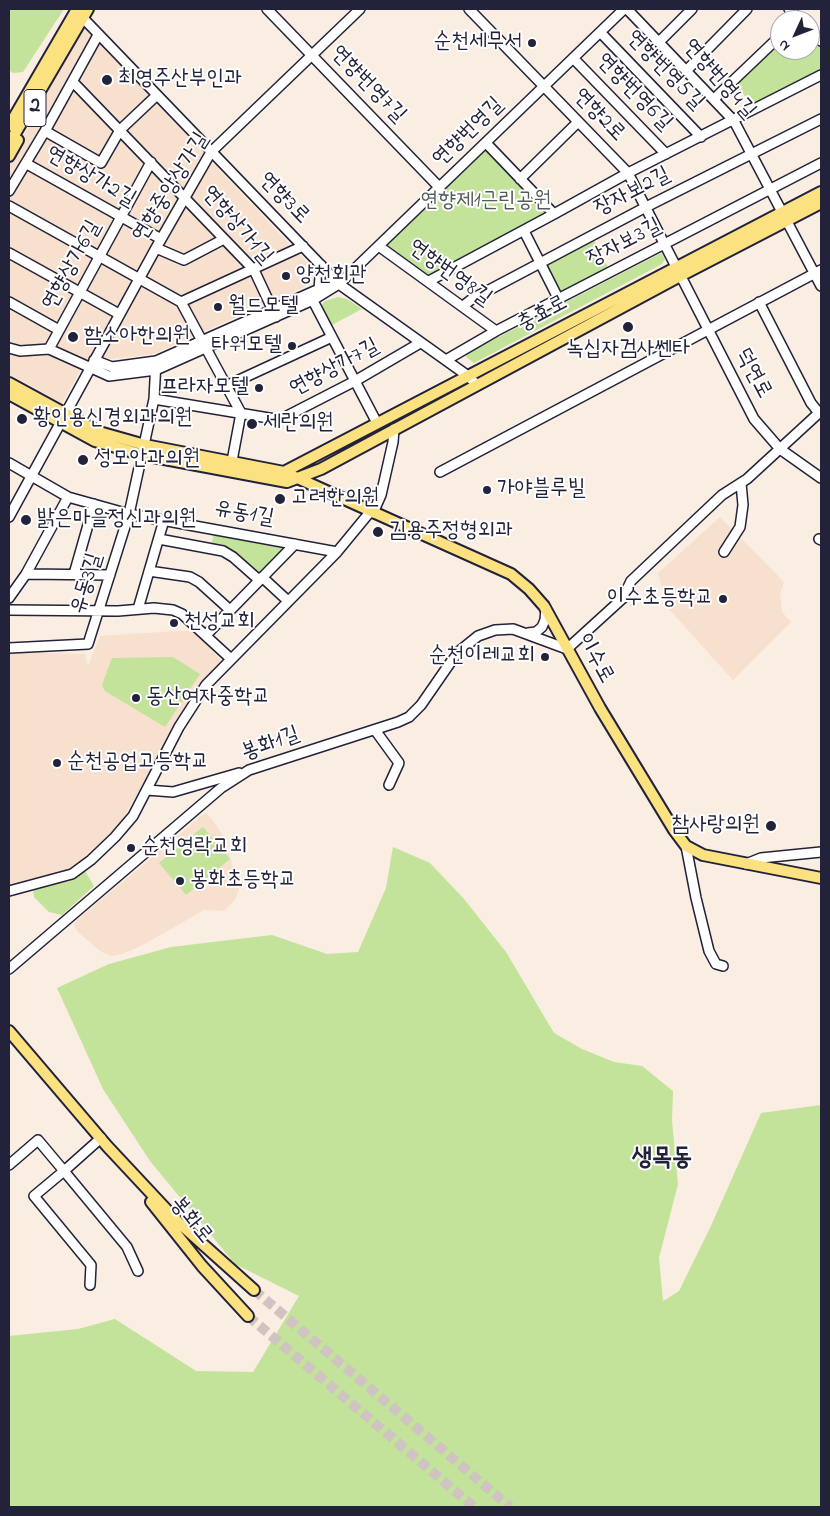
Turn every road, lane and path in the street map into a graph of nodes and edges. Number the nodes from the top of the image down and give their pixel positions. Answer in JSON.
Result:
{"nodes":[{"id":1,"x":77,"y":9,"type":"edge"},
{"id":2,"x":267,"y":9,"type":"edge"},
{"id":3,"x":360,"y":9,"type":"edge"},
{"id":4,"x":469,"y":9,"type":"edge"},
{"id":5,"x":625,"y":9,"type":"edge"},
{"id":6,"x":692,"y":9,"type":"edge"},
{"id":7,"x":747,"y":9,"type":"edge"},
{"id":8,"x":85,"y":13,"type":"edge"},
{"id":9,"x":600,"y":32,"type":"junction"},
{"id":10,"x":98,"y":35,"type":"junction"},
{"id":11,"x":659,"y":42,"type":"junction"},
{"id":12,"x":770,"y":46,"type":"edge"},
{"id":13,"x":311,"y":55,"type":"junction"},
{"id":14,"x":54,"y":56,"type":"junction"},
{"id":15,"x":573,"y":58,"type":"junction"},
{"id":16,"x":686,"y":71,"type":"junction"},
{"id":17,"x":821,"y":75,"type":"edge"},
{"id":18,"x":73,"y":82,"type":"junction"},
{"id":19,"x":544,"y":86,"type":"junction"},
{"id":20,"x":156,"y":96,"type":"junction"},
{"id":21,"x":714,"y":99,"type":"junction"},
{"id":22,"x":9,"y":115,"type":"edge"},
{"id":23,"x":821,"y":119,"type":"edge"},
{"id":24,"x":734,"y":120,"type":"junction"},
{"id":25,"x":578,"y":122,"type":"junction"},
{"id":26,"x":9,"y":126,"type":"edge"},
{"id":27,"x":120,"y":130,"type":"junction"},
{"id":28,"x":46,"y":131,"type":"junction"},
{"id":29,"x":701,"y":137,"type":"junction"},
{"id":30,"x":9,"y":144,"type":"edge"},
{"id":31,"x":487,"y":144,"type":"junction"},
{"id":32,"x":211,"y":152,"type":"junction"},
{"id":33,"x":666,"y":154,"type":"junction"},
{"id":34,"x":752,"y":154,"type":"junction"},
{"id":35,"x":9,"y":156,"type":"edge"},
{"id":36,"x":151,"y":162,"type":"junction"},
{"id":37,"x":821,"y":163,"type":"edge"},
{"id":38,"x":27,"y":164,"type":"junction"},
{"id":39,"x":628,"y":174,"type":"junction"},
{"id":40,"x":520,"y":178,"type":"junction"},
{"id":41,"x":440,"y":188,"type":"junction"},
{"id":42,"x":770,"y":190,"type":"junction"},
{"id":43,"x":9,"y":191,"type":"edge"},
{"id":44,"x":821,"y":192,"type":"edge"},
{"id":45,"x":186,"y":198,"type":"junction"},
{"id":46,"x":821,"y":203,"type":"edge"},
{"id":47,"x":9,"y":206,"type":"edge"},
{"id":48,"x":646,"y":207,"type":"junction"},
{"id":49,"x":554,"y":214,"type":"junction"},
{"id":50,"x":784,"y":217,"type":"junction"},
{"id":51,"x":120,"y":218,"type":"junction"},
{"id":52,"x":524,"y":230,"type":"junction"},
{"id":53,"x":224,"y":239,"type":"junction"},
{"id":54,"x":158,"y":244,"type":"junction"},
{"id":55,"x":666,"y":244,"type":"junction"},
{"id":56,"x":303,"y":246,"type":"junction"},
{"id":57,"x":380,"y":247,"type":"junction"},
{"id":58,"x":9,"y":253,"type":"edge"},
{"id":59,"x":99,"y":256,"type":"junction"},
{"id":60,"x":540,"y":262,"type":"junction"},
{"id":61,"x":321,"y":265,"type":"junction"},
{"id":62,"x":254,"y":270,"type":"junction"},
{"id":63,"x":678,"y":271,"type":"junction"},
{"id":64,"x":818,"y":271,"type":"edge"},
{"id":65,"x":139,"y":278,"type":"junction"},
{"id":66,"x":430,"y":281,"type":"junction"},
{"id":67,"x":339,"y":284,"type":"junction"},
{"id":68,"x":821,"y":286,"type":"edge"},
{"id":69,"x":80,"y":292,"type":"junction"},
{"id":70,"x":321,"y":292,"type":"junction"},
{"id":71,"x":352,"y":294,"type":"junction"},
{"id":72,"x":311,"y":297,"type":"junction"},
{"id":73,"x":559,"y":300,"type":"junction"},
{"id":74,"x":9,"y":302,"type":"edge"},
{"id":75,"x":181,"y":302,"type":"junction"},
{"id":76,"x":759,"y":302,"type":"junction"},
{"id":77,"x":463,"y":306,"type":"junction"},
{"id":78,"x":120,"y":314,"type":"junction"},
{"id":79,"x":275,"y":314,"type":"junction"},
{"id":80,"x":59,"y":330,"type":"junction"},
{"id":81,"x":708,"y":330,"type":"junction"},
{"id":82,"x":496,"y":331,"type":"junction"},
{"id":83,"x":332,"y":337,"type":"junction"},
{"id":84,"x":420,"y":343,"type":"junction"},
{"id":85,"x":204,"y":345,"type":"junction"},
{"id":86,"x":9,"y":348,"type":"edge"},
{"id":87,"x":49,"y":349,"type":"junction"},
{"id":88,"x":446,"y":360,"type":"junction"},
{"id":89,"x":92,"y":364,"type":"junction"},
{"id":90,"x":156,"y":365,"type":"junction"},
{"id":91,"x":468,"y":376,"type":"junction"},
{"id":92,"x":355,"y":381,"type":"junction"},
{"id":93,"x":9,"y":383,"type":"edge"},
{"id":94,"x":476,"y":384,"type":"junction"},
{"id":95,"x":226,"y":386,"type":"junction"},
{"id":96,"x":9,"y":394,"type":"edge"},
{"id":97,"x":154,"y":399,"type":"junction"},
{"id":98,"x":820,"y":412,"type":"edge"},
{"id":99,"x":241,"y":413,"type":"junction"},
{"id":100,"x":66,"y":414,"type":"junction"},
{"id":101,"x":377,"y":423,"type":"junction"},
{"id":102,"x":60,"y":424,"type":"junction"},
{"id":103,"x":394,"y":429,"type":"junction"},
{"id":104,"x":780,"y":449,"type":"junction"},
{"id":105,"x":144,"y":450,"type":"junction"},
{"id":106,"x":232,"y":461,"type":"junction"},
{"id":107,"x":9,"y":463,"type":"edge"},
{"id":108,"x":321,"y":469,"type":"junction"},
{"id":109,"x":284,"y":472,"type":"junction"},
{"id":110,"x":440,"y":472,"type":"dead end"},
{"id":111,"x":31,"y":476,"type":"junction"},
{"id":112,"x":821,"y":478,"type":"edge"},
{"id":113,"x":300,"y":479,"type":"junction"},
{"id":114,"x":741,"y":484,"type":"junction"},
{"id":115,"x":319,"y":488,"type":"junction"},
{"id":116,"x":68,"y":497,"type":"junction"},
{"id":117,"x":94,"y":504,"type":"junction"},
{"id":118,"x":372,"y":513,"type":"junction"},
{"id":119,"x":128,"y":514,"type":"junction"},
{"id":120,"x":9,"y":517,"type":"edge"},
{"id":121,"x":164,"y":520,"type":"junction"},
{"id":122,"x":159,"y":539,"type":"junction"},
{"id":123,"x":295,"y":544,"type":"junction"},
{"id":124,"x":337,"y":552,"type":"junction"},
{"id":125,"x":724,"y":552,"type":"dead end"},
{"id":126,"x":150,"y":571,"type":"junction"},
{"id":127,"x":26,"y":574,"type":"junction"},
{"id":128,"x":74,"y":574,"type":"junction"},
{"id":129,"x":110,"y":575,"type":"junction"},
{"id":130,"x":260,"y":579,"type":"junction"},
{"id":131,"x":9,"y":598,"type":"edge"},
{"id":132,"x":288,"y":602,"type":"junction"},
{"id":133,"x":138,"y":609,"type":"junction"},
{"id":134,"x":546,"y":609,"type":"junction"},
{"id":135,"x":9,"y":610,"type":"edge"},
{"id":136,"x":230,"y":610,"type":"junction"},
{"id":137,"x":100,"y":611,"type":"junction"},
{"id":138,"x":528,"y":633,"type":"junction"},
{"id":139,"x":206,"y":635,"type":"junction"},
{"id":140,"x":9,"y":648,"type":"edge"},
{"id":141,"x":567,"y":649,"type":"junction"},
{"id":142,"x":231,"y":659,"type":"junction"},
{"id":143,"x":375,"y":730,"type":"junction"},
{"id":144,"x":249,"y":770,"type":"junction"},
{"id":145,"x":389,"y":785,"type":"dead end"},
{"id":146,"x":146,"y":790,"type":"junction"},
{"id":147,"x":686,"y":846,"type":"junction"},
{"id":148,"x":821,"y":852,"type":"edge"},
{"id":149,"x":746,"y":864,"type":"junction"},
{"id":150,"x":821,"y":878,"type":"edge"},
{"id":151,"x":9,"y":892,"type":"edge"},
{"id":152,"x":723,"y":966,"type":"dead end"},
{"id":153,"x":9,"y":969,"type":"edge"},
{"id":154,"x":9,"y":1031,"type":"edge"},
{"id":155,"x":104,"y":1142,"type":"junction"},
{"id":156,"x":9,"y":1165,"type":"edge"},
{"id":157,"x":64,"y":1170,"type":"junction"},
{"id":158,"x":138,"y":1271,"type":"dead end"},
{"id":159,"x":90,"y":1285,"type":"dead end"},
{"id":160,"x":254,"y":1290,"type":"tunnel mouth"},
{"id":161,"x":248,"y":1316,"type":"tunnel mouth"}],
"edges":[{"from":1,"to":14,"type":"main road","number":"2"},
{"from":2,"to":13,"type":"street","name":"연향번영7길"},
{"from":3,"to":13,"type":"street","name":"연향중앙상가길"},
{"from":4,"to":19,"type":"street","name":"연향2로"},
{"from":5,"to":9,"type":"street","name":"연향번영길"},
{"from":5,"to":11,"type":"street","name":"연향번영4길"},
{"from":6,"to":11,"type":"street"},
{"from":7,"to":16,"type":"street"},
{"from":8,"to":10,"type":"street","name":"연향3로"},
{"from":8,"to":14,"type":"main road","number":"2"},
{"from":9,"to":15,"type":"street","name":"연향번영길"},
{"from":9,"to":29,"type":"street","name":"연향번영5길"},
{"from":10,"to":18,"type":"street"},
{"from":10,"to":20,"type":"street","name":"연향3로"},
{"from":11,"to":16,"type":"street","name":"연향번영4길"},
{"from":12,"to":21,"type":"street"},
{"from":13,"to":32,"type":"street","name":"연향중앙상가길"},
{"from":13,"to":41,"type":"street","name":"연향번영7길"},
{"from":14,"to":22,"type":"main road","number":"2"},
{"from":14,"to":26,"type":"main road"},
{"from":14,"to":30,"type":"main road"},
{"from":14,"to":35,"type":"main road","number":"2"},
{"from":15,"to":19,"type":"street","name":"연향번영길"},
{"from":15,"to":33,"type":"street","name":"연향번영6길"},
{"from":16,"to":21,"type":"street","name":"연향번영4길"},
{"from":17,"to":24,"type":"street"},
{"from":18,"to":27,"type":"street","name":"연향상가1길"},
{"from":18,"to":28,"type":"street"},
{"from":19,"to":25,"type":"street","name":"연향2로"},
{"from":19,"to":31,"type":"street","name":"연향번영길"},
{"from":20,"to":27,"type":"street"},
{"from":20,"to":32,"type":"street","name":"연향3로"},
{"from":21,"to":24,"type":"street","name":"연향번영4길"},
{"from":23,"to":34,"type":"street","name":"장자보2길"},
{"from":24,"to":29,"type":"street"},
{"from":24,"to":34,"type":"street","name":"연향번영4길"},
{"from":25,"to":39,"type":"street","name":"연향2로"},
{"from":25,"to":40,"type":"street"},
{"from":27,"to":28,"type":"street"},
{"from":27,"to":36,"type":"street","name":"연향상가1길"},
{"from":28,"to":38,"type":"street"},
{"from":29,"to":33,"type":"street"},
{"from":31,"to":40,"type":"street"},
{"from":31,"to":41,"type":"street","name":"연향번영길"},
{"from":32,"to":45,"type":"street","name":"연향중앙상가길"},
{"from":32,"to":56,"type":"street","name":"연향3로"},
{"from":33,"to":39,"type":"street"},
{"from":34,"to":42,"type":"street","name":"연향번영4길"},
{"from":34,"to":48,"type":"street","name":"장자보2길"},
{"from":36,"to":45,"type":"street","name":"연향상가1길"},
{"from":36,"to":51,"type":"street","name":"연향상가6길"},
{"from":37,"to":42,"type":"street","name":"장자보3길"},
{"from":38,"to":43,"type":"street"},
{"from":38,"to":51,"type":"street","name":"연향상가2길"},
{"from":39,"to":48,"type":"street","name":"연향2로"},
{"from":39,"to":49,"type":"street"},
{"from":40,"to":49,"type":"street"},
{"from":41,"to":57,"type":"street","name":"연향번영길"},
{"from":42,"to":50,"type":"street","name":"연향번영4길"},
{"from":42,"to":55,"type":"street","name":"장자보3길"},
{"from":44,"to":50,"type":"main road","name":"충효로"},
{"from":45,"to":53,"type":"street","name":"연향상가1길"},
{"from":45,"to":54,"type":"street","name":"연향중앙상가길"},
{"from":46,"to":50,"type":"main road","name":"충효로"},
{"from":47,"to":59,"type":"street"},
{"from":48,"to":55,"type":"street","name":"연향2로"},
{"from":48,"to":60,"type":"street","name":"장자보2길"},
{"from":49,"to":52,"type":"street"},
{"from":50,"to":63,"type":"main road","name":"충효로"},
{"from":50,"to":64,"type":"street","name":"연향번영4길"},
{"from":51,"to":54,"type":"street","name":"연향상가2길"},
{"from":51,"to":59,"type":"street","name":"연향상가6길"},
{"from":52,"to":60,"type":"street"},
{"from":52,"to":66,"type":"street"},
{"from":53,"to":54,"type":"street","name":"연향상가2길"},
{"from":53,"to":62,"type":"street","name":"연향상가1길"},
{"from":54,"to":65,"type":"street","name":"연향중앙상가길"},
{"from":55,"to":63,"type":"street","name":"연향2로"},
{"from":55,"to":73,"type":"street","name":"장자보3길"},
{"from":56,"to":61,"type":"street","name":"연향3로"},
{"from":56,"to":62,"type":"street"},
{"from":57,"to":66,"type":"street","name":"연향번영8길"},
{"from":57,"to":67,"type":"street","name":"연향번영길"},
{"from":58,"to":69,"type":"street"},
{"from":59,"to":65,"type":"street"},
{"from":59,"to":69,"type":"street","name":"연향상가6길"},
{"from":60,"to":73,"type":"street"},
{"from":60,"to":77,"type":"street","name":"장자보2길"},
{"from":61,"to":67,"type":"street","name":"연향3로"},
{"from":61,"to":70,"type":"street"},
{"from":62,"to":75,"type":"street"},
{"from":62,"to":79,"type":"street","name":"연향상가1길"},
{"from":63,"to":81,"type":"street","name":"덕연로"},
{"from":63,"to":91,"type":"main road","name":"충효로"},
{"from":63,"to":94,"type":"main road","name":"충효로"},
{"from":64,"to":68,"type":"street","name":"연향번영4길"},
{"from":64,"to":76,"type":"street"},
{"from":65,"to":75,"type":"street"},
{"from":65,"to":78,"type":"street","name":"연향중앙상가길"},
{"from":66,"to":77,"type":"street","name":"연향번영8길"},
{"from":67,"to":70,"type":"street","name":"연향번영길"},
{"from":67,"to":71,"type":"street","name":"연향3로"},
{"from":69,"to":78,"type":"street"},
{"from":69,"to":80,"type":"street","name":"연향상가6길"},
{"from":70,"to":71,"type":"street"},
{"from":70,"to":72,"type":"street","name":"연향번영길"},
{"from":71,"to":84,"type":"street","name":"연향3로"},
{"from":72,"to":79,"type":"street","name":"연향번영길"},
{"from":72,"to":83,"type":"street"},
{"from":73,"to":82,"type":"street","name":"장자보3길"},
{"from":74,"to":80,"type":"street"},
{"from":75,"to":85,"type":"street"},
{"from":76,"to":81,"type":"street"},
{"from":76,"to":98,"type":"street"},
{"from":77,"to":82,"type":"street","name":"연향번영8길"},
{"from":78,"to":89,"type":"street","name":"연향중앙상가길"},
{"from":79,"to":85,"type":"street","name":"연향번영길"},
{"from":80,"to":87,"type":"street","name":"연향상가6길"},
{"from":81,"to":104,"type":"street","name":"덕연로"},
{"from":81,"to":110,"type":"street"},
{"from":82,"to":88,"type":"street","name":"장자보3길"},
{"from":83,"to":92,"type":"street"},
{"from":83,"to":95,"type":"street"},
{"from":84,"to":88,"type":"street","name":"연향3로"},
{"from":84,"to":92,"type":"street","name":"연향상가7길"},
{"from":85,"to":90,"type":"street","name":"연향번영길"},
{"from":85,"to":95,"type":"street"},
{"from":86,"to":87,"type":"street"},
{"from":87,"to":89,"type":"street"},
{"from":88,"to":91,"type":"street","name":"연향3로"},
{"from":89,"to":90,"type":"street","name":"연향번영길"},
{"from":89,"to":100,"type":"street","name":"연향중앙상가길"},
{"from":90,"to":97,"type":"street"},
{"from":91,"to":94,"type":"street","name":"연향3로"},
{"from":91,"to":101,"type":"main road","name":"충효로"},
{"from":92,"to":99,"type":"street","name":"연향상가7길"},
{"from":92,"to":101,"type":"street"},
{"from":93,"to":100,"type":"main road","name":"이수로"},
{"from":94,"to":103,"type":"main road","name":"충효로"},
{"from":95,"to":99,"type":"street"},
{"from":96,"to":102,"type":"main road","name":"이수로"},
{"from":97,"to":99,"type":"street","name":"연향상가7길"},
{"from":97,"to":105,"type":"street","name":"유동3길"},
{"from":98,"to":104,"type":"street"},
{"from":99,"to":106,"type":"street"},
{"from":100,"to":102,"type":"street","name":"연향중앙상가길"},
{"from":100,"to":105,"type":"main road","name":"이수로"},
{"from":101,"to":109,"type":"main road","name":"충효로"},
{"from":102,"to":105,"type":"main road","name":"이수로"},
{"from":102,"to":111,"type":"street","name":"연향중앙상가길"},
{"from":103,"to":108,"type":"main road","name":"충효로"},
{"from":103,"to":118,"type":"street"},
{"from":104,"to":112,"type":"street","name":"덕연로"},
{"from":104,"to":114,"type":"street"},
{"from":105,"to":106,"type":"main road","name":"이수로"},
{"from":105,"to":113,"type":"main road","name":"이수로"},
{"from":105,"to":119,"type":"street","name":"유동3길"},
{"from":106,"to":109,"type":"main road","name":"이수로"},
{"from":107,"to":111,"type":"street","name":"유동1길"},
{"from":108,"to":113,"type":"main road","name":"충효로"},
{"from":108,"to":115,"type":"main road"},
{"from":109,"to":113,"type":"main road","name":"이수로"},
{"from":111,"to":116,"type":"street","name":"유동1길"},
{"from":111,"to":120,"type":"street","name":"연향중앙상가길"},
{"from":113,"to":115,"type":"main road","name":"이수로"},
{"from":114,"to":125,"type":"street"},
{"from":114,"to":141,"type":"street"},
{"from":115,"to":118,"type":"main road","name":"이수로"},
{"from":116,"to":117,"type":"street","name":"유동1길"},
{"from":116,"to":127,"type":"street"},
{"from":117,"to":119,"type":"street","name":"유동1길"},
{"from":117,"to":128,"type":"street"},
{"from":118,"to":124,"type":"street"},
{"from":118,"to":134,"type":"main road","name":"이수로"},
{"from":119,"to":121,"type":"street","name":"유동1길"},
{"from":119,"to":129,"type":"street","name":"유동3길"},
{"from":121,"to":122,"type":"street"},
{"from":121,"to":123,"type":"street","name":"유동1길"},
{"from":122,"to":126,"type":"street"},
{"from":122,"to":130,"type":"street"},
{"from":123,"to":124,"type":"street","name":"유동1길"},
{"from":123,"to":130,"type":"street"},
{"from":124,"to":132,"type":"street"},
{"from":126,"to":133,"type":"street"},
{"from":126,"to":136,"type":"street"},
{"from":127,"to":128,"type":"street"},
{"from":127,"to":131,"type":"street"},
{"from":128,"to":129,"type":"street"},
{"from":129,"to":137,"type":"street","name":"유동3길"},
{"from":130,"to":132,"type":"street"},
{"from":130,"to":136,"type":"street"},
{"from":132,"to":142,"type":"street"},
{"from":133,"to":137,"type":"street"},
{"from":133,"to":139,"type":"street"},
{"from":134,"to":138,"type":"street"},
{"from":134,"to":141,"type":"main road","name":"이수로"},
{"from":135,"to":137,"type":"street"},
{"from":136,"to":139,"type":"street"},
{"from":137,"to":140,"type":"street","name":"유동3길"},
{"from":138,"to":141,"type":"street","name":"봉화1길"},
{"from":138,"to":143,"type":"street","name":"봉화1길"},
{"from":139,"to":142,"type":"street"},
{"from":141,"to":147,"type":"main road","name":"이수로"},
{"from":142,"to":146,"type":"street"},
{"from":143,"to":144,"type":"street","name":"봉화1길"},
{"from":143,"to":145,"type":"street"},
{"from":144,"to":146,"type":"street"},
{"from":144,"to":153,"type":"street","name":"봉화1길"},
{"from":146,"to":151,"type":"street"},
{"from":147,"to":149,"type":"main road"},
{"from":147,"to":152,"type":"street"},
{"from":148,"to":149,"type":"street"},
{"from":149,"to":150,"type":"main road"},
{"from":154,"to":155,"type":"main road","name":"봉화로"},
{"from":155,"to":157,"type":"street"},
{"from":155,"to":160,"type":"main road","name":"봉화로"},
{"from":155,"to":161,"type":"main road","name":"봉화로"},
{"from":156,"to":157,"type":"street"},
{"from":157,"to":158,"type":"street"},
{"from":157,"to":159,"type":"street"}]}
